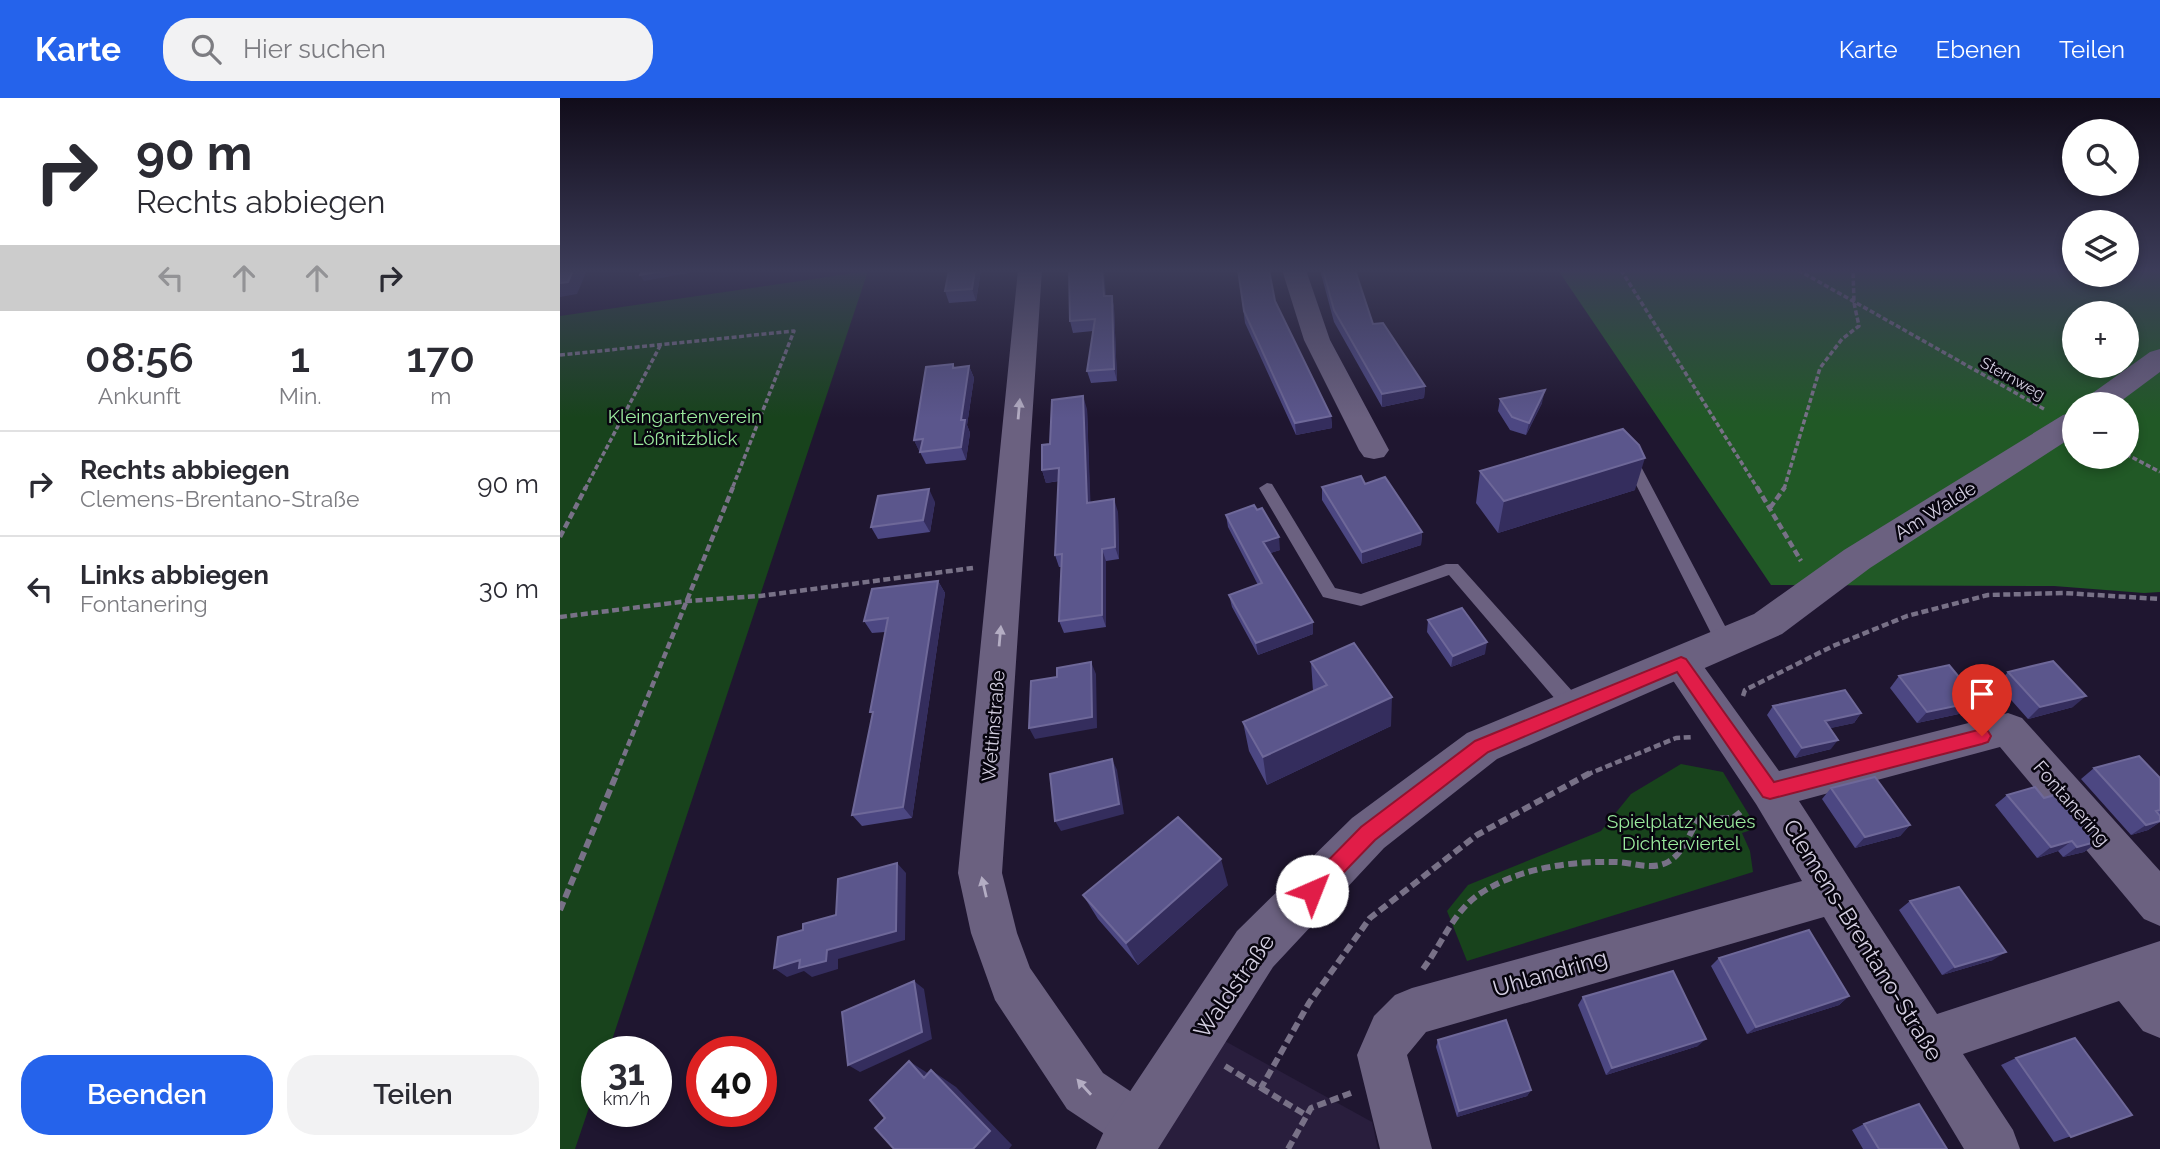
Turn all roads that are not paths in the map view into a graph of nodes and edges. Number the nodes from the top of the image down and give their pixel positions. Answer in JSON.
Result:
{"nodes":[{"id":1,"x":1026,"y":319,"type":"edge"},
{"id":2,"x":1307,"y":319,"type":"edge"},
{"id":3,"x":2160,"y":358,"type":"edge"},
{"id":4,"x":2114,"y":392,"type":"edge"},
{"id":5,"x":2062,"y":429,"type":"edge"},
{"id":6,"x":1620,"y":440,"type":"edge"},
{"id":7,"x":1374,"y":450,"type":"dead end"},
{"id":8,"x":1267,"y":488,"type":"dead end"},
{"id":9,"x":1809,"y":595,"type":"joint"},
{"id":10,"x":1725,"y":643,"type":"junction"},
{"id":11,"x":1681,"y":663,"type":"junction"},
{"id":12,"x":1575,"y":708,"type":"junction"},
{"id":13,"x":1770,"y":791,"type":"junction"},
{"id":14,"x":1834,"y":893,"type":"junction"},
{"id":15,"x":2160,"y":904,"type":"edge"},
{"id":16,"x":2143,"y":969,"type":"edge"},
{"id":17,"x":2160,"y":1014,"type":"edge"},
{"id":18,"x":1926,"y":1042,"type":"junction"},
{"id":19,"x":1132,"y":1138,"type":"edge"},
{"id":20,"x":1406,"y":1149,"type":"edge"},
{"id":21,"x":1994,"y":1149,"type":"edge"}],
"edges":[{"from":19,"to":1,"type":"street","name":"Wettinstraße","one_way":true},
{"from":2,"to":7,"type":"street"},
{"from":3,"to":4,"type":"street"},
{"from":5,"to":9,"type":"street","name":"Am Walde"},
{"from":6,"to":10,"type":"lane"},
{"from":8,"to":12,"type":"lane"},
{"from":9,"to":10,"type":"street","name":"Waldstraße"},
{"from":10,"to":11,"type":"street","name":"Waldstraße"},
{"from":11,"to":12,"type":"street","name":"Waldstraße"},
{"from":11,"to":13,"type":"street","name":"Clemens-Brentano-Straße"},
{"from":12,"to":19,"type":"street","name":"Waldstraße"},
{"from":13,"to":14,"type":"street","name":"Clemens-Brentano-Straße"},
{"from":13,"to":15,"type":"street","name":"Fontanering"},
{"from":14,"to":18,"type":"street","name":"Clemens-Brentano-Straße"},
{"from":14,"to":20,"type":"street","name":"Uhlandring"},
{"from":16,"to":17,"type":"street"},
{"from":16,"to":18,"type":"street"},
{"from":18,"to":21,"type":"street","name":"Clemens-Brentano-Straße"}]}
